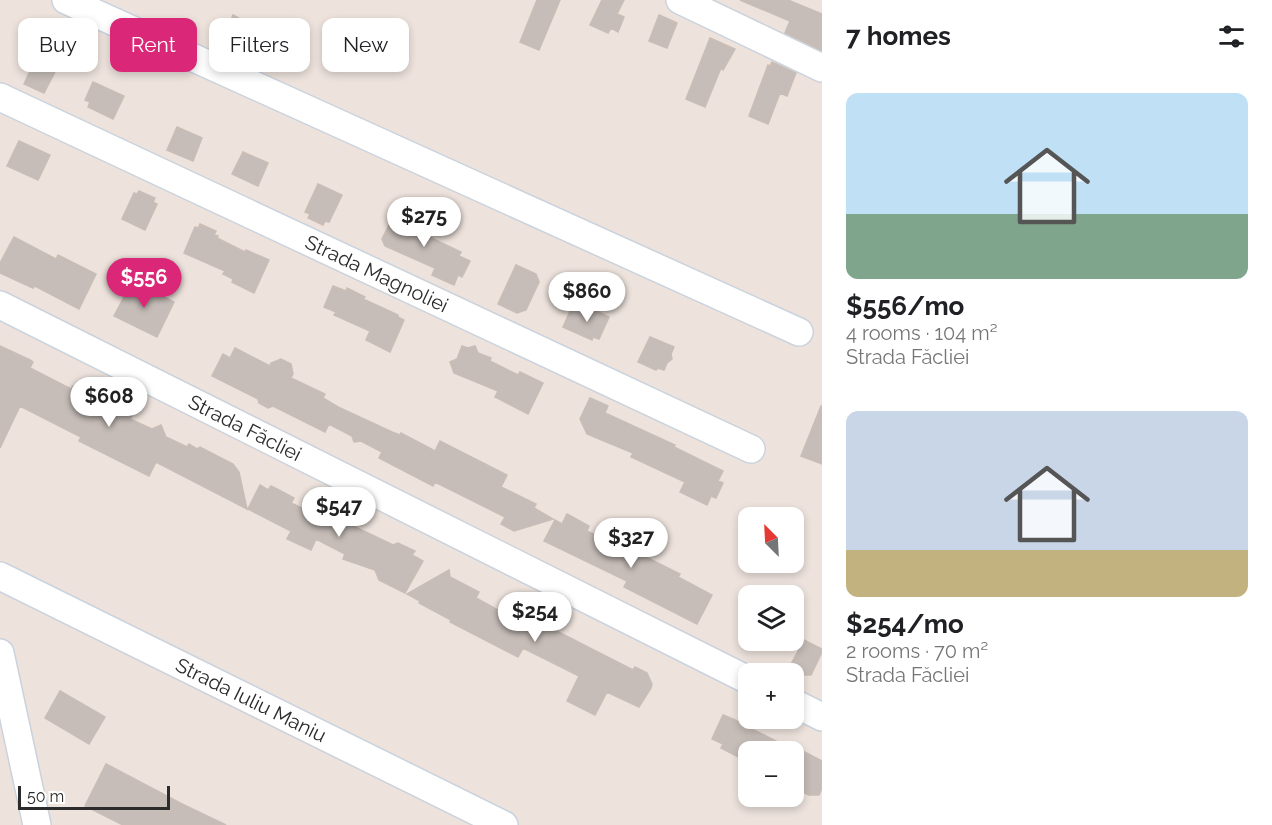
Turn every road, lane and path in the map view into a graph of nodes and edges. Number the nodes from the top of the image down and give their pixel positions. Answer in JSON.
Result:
{"nodes":[{"id":1,"x":66,"y":0,"type":"edge"},
{"id":2,"x":680,"y":0,"type":"edge"},
{"id":3,"x":822,"y":68,"type":"edge"},
{"id":4,"x":0,"y":97,"type":"edge"},
{"id":5,"x":0,"y":305,"type":"edge"},
{"id":6,"x":799,"y":332,"type":"dead end"},
{"id":7,"x":751,"y":449,"type":"dead end"},
{"id":8,"x":0,"y":576,"type":"edge"},
{"id":9,"x":0,"y":653,"type":"edge"},
{"id":10,"x":738,"y":675,"type":"edge"},
{"id":11,"x":4,"y":696,"type":"edge"},
{"id":12,"x":804,"y":708,"type":"edge"},
{"id":13,"x":822,"y":717,"type":"edge"},
{"id":14,"x":42,"y":822,"type":"edge"},
{"id":15,"x":504,"y":825,"type":"edge"}],
"edges":[{"from":1,"to":6,"type":"street"},
{"from":2,"to":3,"type":"street"},
{"from":4,"to":7,"type":"street","name":"Strada Magnoliei"},
{"from":5,"to":10,"type":"street","name":"Strada Făcliei"},
{"from":8,"to":15,"type":"street","name":"Strada Iuliu Maniu"},
{"from":9,"to":11,"type":"street"},
{"from":11,"to":14,"type":"street"},
{"from":12,"to":13,"type":"street"}]}
